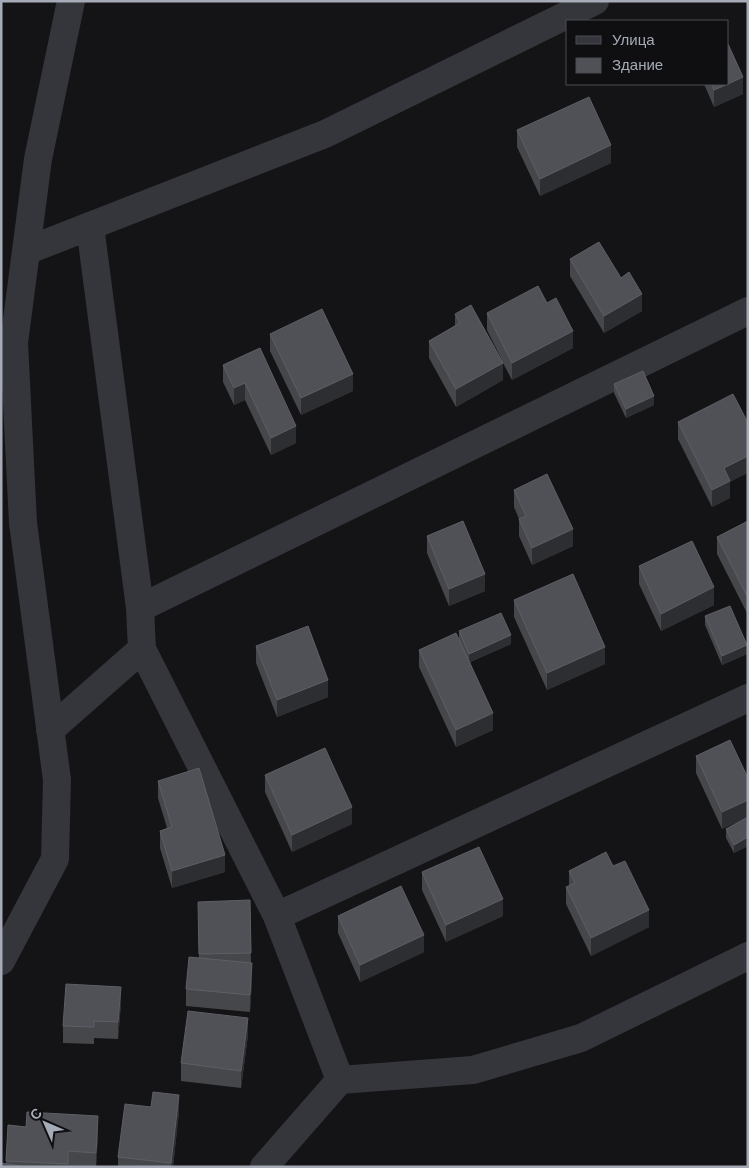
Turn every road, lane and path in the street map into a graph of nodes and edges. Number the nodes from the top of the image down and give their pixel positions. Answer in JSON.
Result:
{"nodes":[{"id":1,"x":71,"y":1,"type":"edge"},
{"id":2,"x":595,"y":1,"type":"edge"},
{"id":3,"x":90,"y":226,"type":"junction"},
{"id":4,"x":26,"y":251,"type":"junction"},
{"id":5,"x":1,"y":289,"type":"edge"},
{"id":6,"x":748,"y":312,"type":"edge"},
{"id":7,"x":14,"y":344,"type":"junction"},
{"id":8,"x":140,"y":608,"type":"junction"},
{"id":9,"x":142,"y":649,"type":"junction"},
{"id":10,"x":748,"y":698,"type":"edge"},
{"id":11,"x":50,"y":730,"type":"junction"},
{"id":12,"x":277,"y":916,"type":"junction"},
{"id":13,"x":748,"y":956,"type":"edge"},
{"id":14,"x":1,"y":961,"type":"edge"},
{"id":15,"x":340,"y":1080,"type":"junction"},
{"id":16,"x":264,"y":1167,"type":"edge"}],
"edges":[{"from":1,"to":4,"type":"street"},
{"from":2,"to":3,"type":"street"},
{"from":3,"to":4,"type":"street"},
{"from":3,"to":8,"type":"street"},
{"from":4,"to":7,"type":"street"},
{"from":5,"to":7,"type":"street"},
{"from":6,"to":8,"type":"street"},
{"from":7,"to":11,"type":"street"},
{"from":8,"to":9,"type":"street"},
{"from":9,"to":11,"type":"street"},
{"from":9,"to":12,"type":"street"},
{"from":10,"to":12,"type":"street"},
{"from":11,"to":14,"type":"street"},
{"from":12,"to":15,"type":"street"},
{"from":13,"to":15,"type":"street"},
{"from":15,"to":16,"type":"street"}]}
